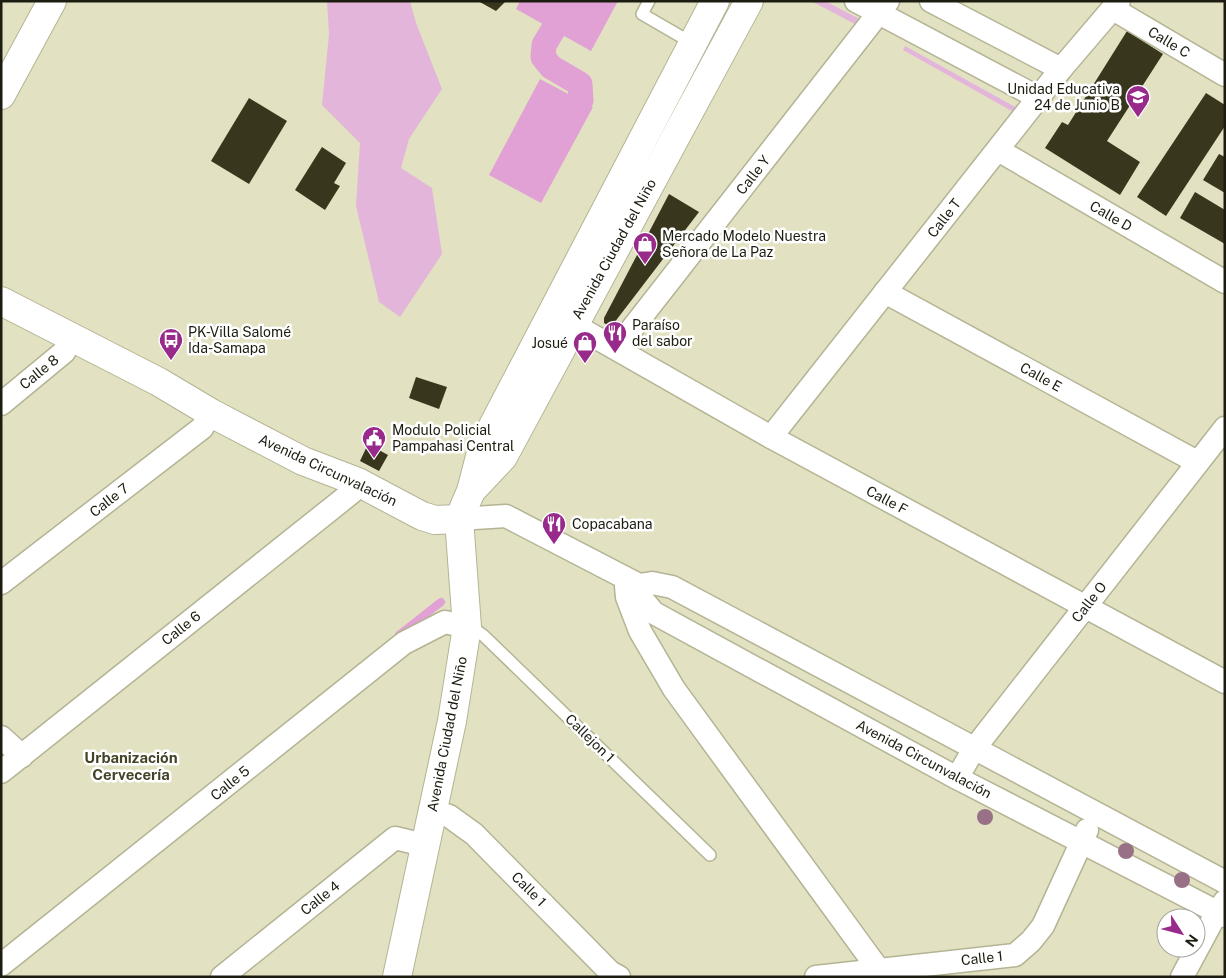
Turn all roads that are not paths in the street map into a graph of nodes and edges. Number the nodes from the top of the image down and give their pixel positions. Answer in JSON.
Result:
{"nodes":[{"id":1,"x":52,"y":1,"type":"edge"},
{"id":2,"x":649,"y":1,"type":"edge"},
{"id":3,"x":715,"y":1,"type":"edge"},
{"id":4,"x":749,"y":1,"type":"edge"},
{"id":5,"x":856,"y":1,"type":"edge"},
{"id":6,"x":931,"y":1,"type":"edge"},
{"id":7,"x":1116,"y":5,"type":"edge"},
{"id":8,"x":883,"y":8,"type":"edge"},
{"id":9,"x":692,"y":43,"type":"junction"},
{"id":10,"x":1061,"y":70,"type":"junction"},
{"id":11,"x":1225,"y":75,"type":"edge"},
{"id":12,"x":1,"y":95,"type":"edge"},
{"id":13,"x":1039,"y":98,"type":"junction"},
{"id":14,"x":998,"y":150,"type":"junction"},
{"id":15,"x":1225,"y":282,"type":"edge"},
{"id":16,"x":885,"y":292,"type":"junction"},
{"id":17,"x":1,"y":301,"type":"edge"},
{"id":18,"x":562,"y":318,"type":"junction"},
{"id":19,"x":72,"y":337,"type":"junction"},
{"id":20,"x":617,"y":348,"type":"junction"},
{"id":21,"x":1,"y":404,"type":"edge"},
{"id":22,"x":211,"y":413,"type":"junction"},
{"id":23,"x":1225,"y":428,"type":"edge"},
{"id":24,"x":771,"y":437,"type":"junction"},
{"id":25,"x":1197,"y":462,"type":"junction"},
{"id":26,"x":358,"y":482,"type":"junction"},
{"id":27,"x":459,"y":519,"type":"junction"},
{"id":28,"x":635,"y":582,"type":"junction"},
{"id":29,"x":1,"y":583,"type":"edge"},
{"id":30,"x":1086,"y":606,"type":"junction"},
{"id":31,"x":467,"y":627,"type":"junction"},
{"id":32,"x":1225,"y":682,"type":"edge"},
{"id":33,"x":1,"y":737,"type":"edge"},
{"id":34,"x":974,"y":749,"type":"junction"},
{"id":35,"x":22,"y":756,"type":"junction"},
{"id":36,"x":1,"y":772,"type":"edge"},
{"id":37,"x":957,"y":778,"type":"junction"},
{"id":38,"x":432,"y":811,"type":"junction"},
{"id":39,"x":1095,"y":813,"type":"junction"},
{"id":40,"x":1080,"y":842,"type":"junction"},
{"id":41,"x":424,"y":845,"type":"junction"},
{"id":42,"x":710,"y":854,"type":"dead end"},
{"id":43,"x":1225,"y":882,"type":"edge"},
{"id":44,"x":1222,"y":910,"type":"edge"},
{"id":45,"x":1,"y":965,"type":"edge"},
{"id":46,"x":882,"y":973,"type":"edge"},
{"id":47,"x":222,"y":977,"type":"edge"},
{"id":48,"x":397,"y":977,"type":"edge"},
{"id":49,"x":618,"y":977,"type":"edge"},
{"id":50,"x":816,"y":977,"type":"edge"},
{"id":51,"x":1182,"y":977,"type":"edge"}],
"edges":[{"from":1,"to":12,"type":"main road"},
{"from":2,"to":9,"type":"lane"},
{"from":3,"to":9,"type":"main road","name":"Avenida Ciudad del Niño"},
{"from":4,"to":18,"type":"main road","name":"Avenida Ciudad del Niño"},
{"from":5,"to":8,"type":"street"},
{"from":6,"to":10,"type":"street"},
{"from":7,"to":10,"type":"street","name":"Calle T"},
{"from":7,"to":11,"type":"street","name":"Calle C"},
{"from":8,"to":13,"type":"street"},
{"from":8,"to":20,"type":"street","name":"Calle Y"},
{"from":9,"to":18,"type":"main road","name":"Avenida Ciudad del Niño"},
{"from":10,"to":13,"type":"street","name":"Calle T"},
{"from":13,"to":14,"type":"street","name":"Calle T"},
{"from":14,"to":15,"type":"street","name":"Calle D"},
{"from":14,"to":16,"type":"street","name":"Calle T"},
{"from":16,"to":24,"type":"street","name":"Calle T"},
{"from":16,"to":25,"type":"street","name":"Calle E"},
{"from":17,"to":19,"type":"main road","name":"Avenida Circunvalación"},
{"from":18,"to":20,"type":"street","name":"Calle F"},
{"from":18,"to":27,"type":"main road","name":"Avenida Ciudad del Niño"},
{"from":19,"to":21,"type":"street","name":"Calle 8"},
{"from":19,"to":22,"type":"main road","name":"Avenida Circunvalación"},
{"from":20,"to":24,"type":"street","name":"Calle F"},
{"from":22,"to":26,"type":"main road","name":"Avenida Circunvalación"},
{"from":22,"to":29,"type":"street","name":"Calle 7"},
{"from":23,"to":25,"type":"street","name":"Calle O"},
{"from":24,"to":30,"type":"street","name":"Calle F"},
{"from":25,"to":30,"type":"street","name":"Calle O"},
{"from":26,"to":27,"type":"main road","name":"Avenida Circunvalación"},
{"from":26,"to":35,"type":"street","name":"Calle 6"},
{"from":27,"to":28,"type":"street","name":"Avenida Circunvalación"},
{"from":27,"to":31,"type":"main road","name":"Avenida Ciudad del Niño"},
{"from":28,"to":34,"type":"street","name":"Avenida Circunvalación"},
{"from":28,"to":37,"type":"street","name":"Avenida Circunvalación"},
{"from":28,"to":46,"type":"street"},
{"from":30,"to":32,"type":"street","name":"Calle F"},
{"from":30,"to":34,"type":"street","name":"Calle O"},
{"from":31,"to":38,"type":"main road","name":"Avenida Ciudad del Niño"},
{"from":31,"to":42,"type":"lane","name":"Callejon 1"},
{"from":31,"to":45,"type":"street","name":"Calle 5"},
{"from":33,"to":35,"type":"street"},
{"from":34,"to":37,"type":"street","name":"Calle O"},
{"from":34,"to":39,"type":"street","name":"Avenida Circunvalación"},
{"from":35,"to":36,"type":"street","name":"Calle 6"},
{"from":37,"to":40,"type":"street","name":"Avenida Circunvalación"},
{"from":38,"to":41,"type":"main road","name":"Avenida Ciudad del Niño"},
{"from":38,"to":49,"type":"street","name":"Calle 1"},
{"from":39,"to":40,"type":"street","name":"Calle 1"},
{"from":39,"to":43,"type":"street","name":"Avenida Circunvalación"},
{"from":40,"to":44,"type":"street","name":"Avenida Circunvalación"},
{"from":40,"to":46,"type":"street","name":"Calle 1"},
{"from":41,"to":47,"type":"street","name":"Calle 4"},
{"from":41,"to":48,"type":"main road","name":"Avenida Ciudad del Niño"},
{"from":44,"to":51,"type":"street"},
{"from":46,"to":50,"type":"street","name":"Calle 1"}]}
